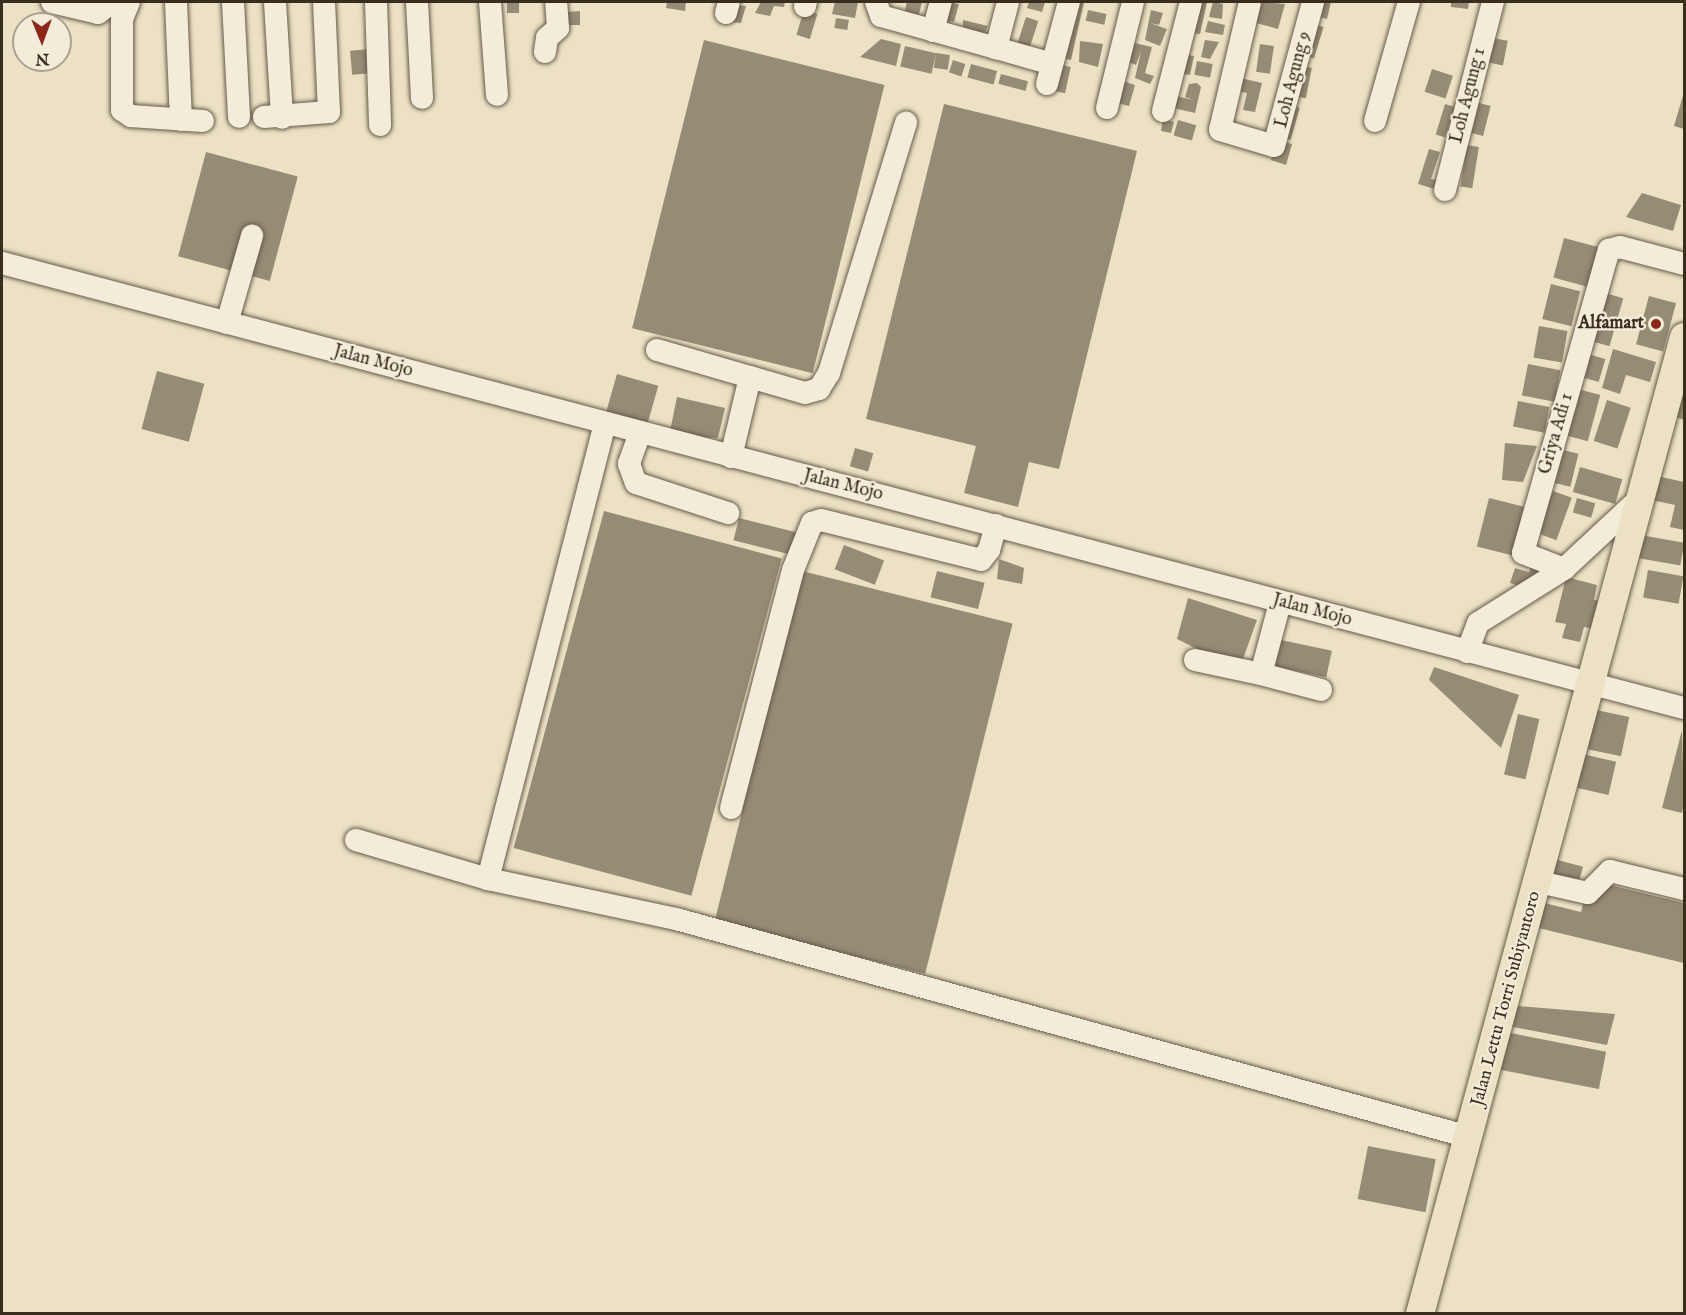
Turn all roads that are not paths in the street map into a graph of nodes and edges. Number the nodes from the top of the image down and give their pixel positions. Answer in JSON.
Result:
{"nodes":[{"id":1,"x":52,"y":2,"type":"edge"},
{"id":2,"x":112,"y":2,"type":"edge"},
{"id":3,"x":129,"y":2,"type":"edge"},
{"id":4,"x":176,"y":2,"type":"edge"},
{"id":5,"x":233,"y":2,"type":"edge"},
{"id":6,"x":275,"y":2,"type":"edge"},
{"id":7,"x":324,"y":2,"type":"edge"},
{"id":8,"x":376,"y":2,"type":"edge"},
{"id":9,"x":417,"y":2,"type":"edge"},
{"id":10,"x":490,"y":2,"type":"edge"},
{"id":11,"x":556,"y":2,"type":"edge"},
{"id":12,"x":876,"y":2,"type":"edge"},
{"id":13,"x":941,"y":2,"type":"edge"},
{"id":14,"x":1008,"y":2,"type":"edge"},
{"id":15,"x":1069,"y":2,"type":"edge"},
{"id":16,"x":1133,"y":2,"type":"edge"},
{"id":17,"x":1191,"y":2,"type":"edge"},
{"id":18,"x":1250,"y":2,"type":"edge"},
{"id":19,"x":1313,"y":2,"type":"edge"},
{"id":20,"x":1409,"y":2,"type":"edge"},
{"id":21,"x":1493,"y":2,"type":"edge"},
{"id":22,"x":933,"y":32,"type":"junction"},
{"id":23,"x":996,"y":48,"type":"junction"},
{"id":24,"x":545,"y":52,"type":"dead end"},
{"id":25,"x":497,"y":95,"type":"dead end"},
{"id":26,"x":422,"y":98,"type":"dead end"},
{"id":27,"x":1107,"y":108,"type":"dead end"},
{"id":28,"x":1163,"y":111,"type":"dead end"},
{"id":29,"x":260,"y":117,"type":"junction"},
{"id":30,"x":200,"y":119,"type":"junction"},
{"id":31,"x":1374,"y":121,"type":"dead end"},
{"id":32,"x":906,"y":123,"type":"dead end"},
{"id":33,"x":380,"y":125,"type":"dead end"},
{"id":34,"x":1444,"y":190,"type":"dead end"},
{"id":35,"x":252,"y":236,"type":"dead end"},
{"id":36,"x":2,"y":263,"type":"edge"},
{"id":37,"x":1684,"y":264,"type":"edge"},
{"id":38,"x":227,"y":323,"type":"junction"},
{"id":39,"x":1684,"y":337,"type":"edge"},
{"id":40,"x":657,"y":350,"type":"dead end"},
{"id":41,"x":750,"y":377,"type":"junction"},
{"id":42,"x":605,"y":424,"type":"junction"},
{"id":43,"x":640,"y":433,"type":"junction"},
{"id":44,"x":731,"y":457,"type":"junction"},
{"id":45,"x":1639,"y":499,"type":"junction"},
{"id":46,"x":728,"y":513,"type":"dead end"},
{"id":47,"x":996,"y":525,"type":"junction"},
{"id":48,"x":1564,"y":569,"type":"junction"},
{"id":49,"x":1280,"y":603,"type":"junction"},
{"id":50,"x":1469,"y":643,"type":"junction"},
{"id":51,"x":1195,"y":660,"type":"dead end"},
{"id":52,"x":1261,"y":674,"type":"junction"},
{"id":53,"x":1592,"y":684,"type":"junction"},
{"id":54,"x":1321,"y":690,"type":"dead end"},
{"id":55,"x":1684,"y":708,"type":"edge"},
{"id":56,"x":731,"y":808,"type":"dead end"},
{"id":57,"x":357,"y":840,"type":"dead end"},
{"id":58,"x":488,"y":879,"type":"junction"},
{"id":59,"x":1539,"y":882,"type":"junction"},
{"id":60,"x":1684,"y":889,"type":"edge"},
{"id":61,"x":1469,"y":1137,"type":"junction"},
{"id":62,"x":1420,"y":1314,"type":"edge"}],
"edges":[{"from":1,"to":2,"type":"street"},
{"from":3,"to":30,"type":"street"},
{"from":4,"to":30,"type":"street"},
{"from":5,"to":29,"type":"street"},
{"from":6,"to":29,"type":"street"},
{"from":7,"to":29,"type":"street"},
{"from":8,"to":33,"type":"street"},
{"from":9,"to":26,"type":"street"},
{"from":10,"to":25,"type":"street"},
{"from":11,"to":24,"type":"street"},
{"from":12,"to":22,"type":"street"},
{"from":13,"to":22,"type":"street"},
{"from":14,"to":23,"type":"street"},
{"from":15,"to":23,"type":"street"},
{"from":16,"to":27,"type":"street"},
{"from":17,"to":28,"type":"street"},
{"from":18,"to":19,"type":"street","name":"Loh Agung 9"},
{"from":20,"to":31,"type":"street"},
{"from":21,"to":34,"type":"street","name":"Loh Agung 1"},
{"from":22,"to":23,"type":"street"},
{"from":29,"to":30,"type":"street"},
{"from":32,"to":41,"type":"street"},
{"from":35,"to":38,"type":"street"},
{"from":36,"to":38,"type":"street","name":"Jalan Mojo"},
{"from":37,"to":48,"type":"street","name":"Griya Adi 1"},
{"from":38,"to":42,"type":"street","name":"Jalan Mojo"},
{"from":39,"to":45,"type":"main road","name":"Jalan Lettu Torri Subiyantoro"},
{"from":40,"to":41,"type":"street"},
{"from":41,"to":44,"type":"street"},
{"from":42,"to":43,"type":"street","name":"Jalan Mojo"},
{"from":42,"to":58,"type":"street"},
{"from":43,"to":44,"type":"street","name":"Jalan Mojo"},
{"from":43,"to":46,"type":"street"},
{"from":44,"to":47,"type":"street","name":"Jalan Mojo"},
{"from":45,"to":48,"type":"street"},
{"from":45,"to":53,"type":"main road","name":"Jalan Lettu Torri Subiyantoro"},
{"from":47,"to":49,"type":"street","name":"Jalan Mojo"},
{"from":47,"to":56,"type":"street"},
{"from":48,"to":50,"type":"street"},
{"from":49,"to":50,"type":"street","name":"Jalan Mojo"},
{"from":49,"to":52,"type":"street"},
{"from":50,"to":53,"type":"street","name":"Jalan Mojo"},
{"from":51,"to":52,"type":"street"},
{"from":52,"to":54,"type":"street"},
{"from":53,"to":55,"type":"street","name":"Jalan Mojo"},
{"from":53,"to":59,"type":"main road","name":"Jalan Lettu Torri Subiyantoro"},
{"from":57,"to":58,"type":"street"},
{"from":58,"to":61,"type":"street"},
{"from":59,"to":60,"type":"street"},
{"from":59,"to":61,"type":"main road","name":"Jalan Lettu Torri Subiyantoro"},
{"from":61,"to":62,"type":"main road","name":"Jalan Lettu Torri Subiyantoro"}]}
